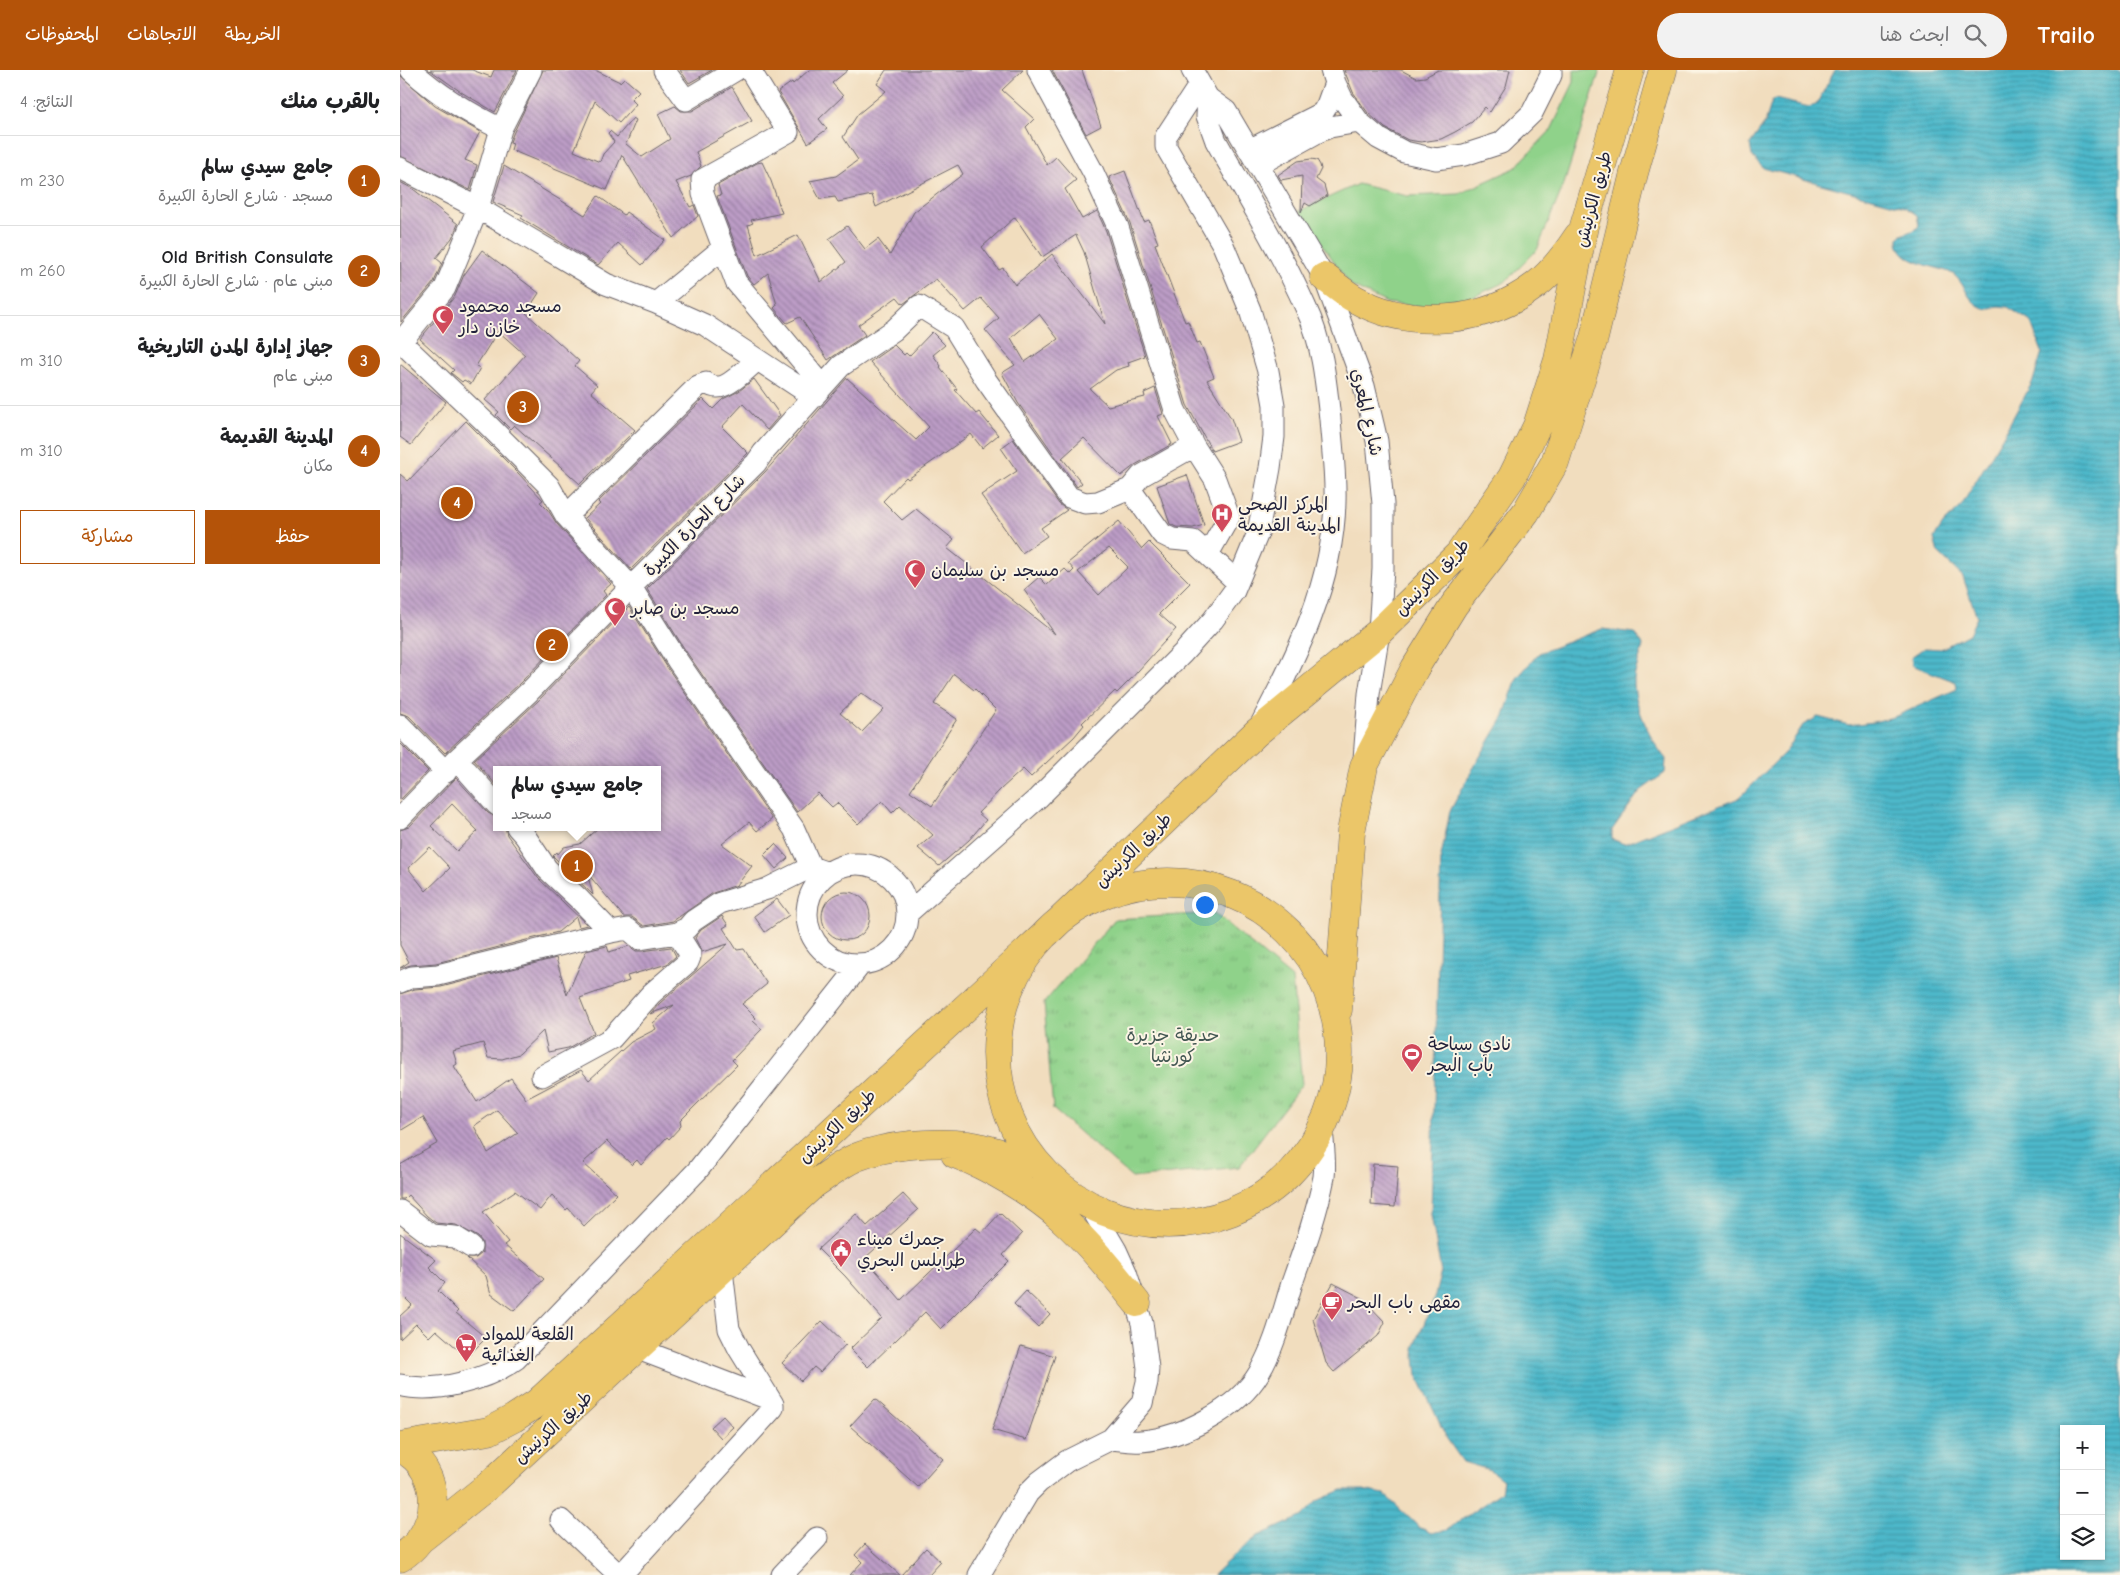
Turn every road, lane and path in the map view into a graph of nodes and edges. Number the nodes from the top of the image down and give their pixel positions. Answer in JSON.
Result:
{"nodes":[{"id":1,"x":411,"y":70,"type":"edge"},
{"id":2,"x":531,"y":70,"type":"edge"},
{"id":3,"x":664,"y":70,"type":"edge"},
{"id":4,"x":736,"y":70,"type":"edge"},
{"id":5,"x":750,"y":70,"type":"edge"},
{"id":6,"x":1038,"y":70,"type":"edge"},
{"id":7,"x":1552,"y":70,"type":"edge"},
{"id":8,"x":1630,"y":70,"type":"edge"},
{"id":9,"x":1663,"y":70,"type":"edge"},
{"id":10,"x":1333,"y":77,"type":"edge"},
{"id":11,"x":1200,"y":84,"type":"edge"},
{"id":12,"x":1358,"y":122,"type":"junction"},
{"id":13,"x":501,"y":129,"type":"junction"},
{"id":14,"x":1253,"y":157,"type":"junction"},
{"id":15,"x":400,"y":168,"type":"edge"},
{"id":16,"x":478,"y":208,"type":"junction"},
{"id":17,"x":1584,"y":226,"type":"junction"},
{"id":18,"x":722,"y":249,"type":"junction"},
{"id":19,"x":1324,"y":277,"type":"junction"},
{"id":20,"x":656,"y":303,"type":"junction"},
{"id":21,"x":400,"y":342,"type":"edge"},
{"id":22,"x":757,"y":360,"type":"junction"},
{"id":23,"x":818,"y":391,"type":"junction"},
{"id":24,"x":1194,"y":446,"type":"junction"},
{"id":25,"x":1130,"y":489,"type":"junction"},
{"id":26,"x":566,"y":516,"type":"junction"},
{"id":27,"x":1229,"y":517,"type":"junction"},
{"id":28,"x":1260,"y":521,"type":"junction"},
{"id":29,"x":1208,"y":554,"type":"junction"},
{"id":30,"x":1236,"y":582,"type":"junction"},
{"id":31,"x":631,"y":587,"type":"junction"},
{"id":32,"x":1379,"y":632,"type":"junction"},
{"id":33,"x":400,"y":725,"type":"edge"},
{"id":34,"x":1256,"y":733,"type":"junction"},
{"id":35,"x":451,"y":766,"type":"junction"},
{"id":36,"x":1364,"y":766,"type":"junction"},
{"id":37,"x":493,"y":800,"type":"edge"},
{"id":38,"x":400,"y":818,"type":"edge"},
{"id":39,"x":521,"y":831,"type":"edge"},
{"id":40,"x":819,"y":870,"type":"junction"},
{"id":41,"x":908,"y":913,"type":"junction"},
{"id":42,"x":1051,"y":929,"type":"junction"},
{"id":43,"x":611,"y":932,"type":"junction"},
{"id":44,"x":677,"y":932,"type":"junction"},
{"id":45,"x":861,"y":964,"type":"junction"},
{"id":46,"x":400,"y":982,"type":"edge"},
{"id":47,"x":1337,"y":1022,"type":"junction"},
{"id":48,"x":542,"y":1076,"type":"dead end"},
{"id":49,"x":1322,"y":1128,"type":"junction"},
{"id":50,"x":930,"y":1144,"type":"junction"},
{"id":51,"x":1038,"y":1165,"type":"junction"},
{"id":52,"x":1090,"y":1206,"type":"junction"},
{"id":53,"x":400,"y":1211,"type":"edge"},
{"id":54,"x":471,"y":1247,"type":"dead end"},
{"id":55,"x":722,"y":1270,"type":"junction"},
{"id":56,"x":1137,"y":1303,"type":"junction"},
{"id":57,"x":638,"y":1349,"type":"junction"},
{"id":58,"x":400,"y":1385,"type":"edge"},
{"id":59,"x":769,"y":1399,"type":"junction"},
{"id":60,"x":1142,"y":1403,"type":"junction"},
{"id":61,"x":1172,"y":1435,"type":"junction"},
{"id":62,"x":1110,"y":1439,"type":"junction"},
{"id":63,"x":400,"y":1446,"type":"edge"},
{"id":64,"x":561,"y":1520,"type":"dead end"},
{"id":65,"x":817,"y":1538,"type":"dead end"},
{"id":66,"x":421,"y":1539,"type":"junction"},
{"id":67,"x":400,"y":1558,"type":"edge"},
{"id":68,"x":620,"y":1575,"type":"edge"},
{"id":69,"x":782,"y":1575,"type":"edge"},
{"id":70,"x":979,"y":1575,"type":"edge"}],
"edges":[{"from":1,"to":13,"type":"street"},
{"from":2,"to":13,"type":"street"},
{"from":3,"to":4,"type":"street"},
{"from":5,"to":18,"type":"street"},
{"from":6,"to":24,"type":"street"},
{"from":7,"to":12,"type":"street"},
{"from":8,"to":17,"type":"highway","name":"طريق الكرنيش"},
{"from":9,"to":36,"type":"highway","name":"طريق الكرنيش"},
{"from":10,"to":12,"type":"street"},
{"from":10,"to":14,"type":"street"},
{"from":11,"to":14,"type":"street","name":"شارع المعري"},
{"from":11,"to":28,"type":"street"},
{"from":11,"to":34,"type":"street","name":"شارع المعري"},
{"from":12,"to":14,"type":"street"},
{"from":13,"to":16,"type":"street"},
{"from":14,"to":19,"type":"street","name":"شارع المعري"},
{"from":15,"to":16,"type":"street"},
{"from":16,"to":20,"type":"street"},
{"from":16,"to":21,"type":"street"},
{"from":17,"to":19,"type":"highway"},
{"from":17,"to":32,"type":"highway","name":"طريق الكرنيش"},
{"from":18,"to":20,"type":"street"},
{"from":18,"to":23,"type":"street"},
{"from":19,"to":32,"type":"street","name":"شارع المعري"},
{"from":20,"to":22,"type":"street"},
{"from":21,"to":26,"type":"street"},
{"from":22,"to":23,"type":"street"},
{"from":22,"to":26,"type":"street"},
{"from":23,"to":25,"type":"street","name":"شارع الحارة الكبيرة"},
{"from":23,"to":31,"type":"street","name":"شارع الحارة الكبيرة"},
{"from":24,"to":25,"type":"street"},
{"from":24,"to":27,"type":"street"},
{"from":25,"to":29,"type":"street"},
{"from":26,"to":31,"type":"street"},
{"from":27,"to":28,"type":"street"},
{"from":27,"to":29,"type":"street"},
{"from":28,"to":30,"type":"street"},
{"from":29,"to":30,"type":"street"},
{"from":30,"to":41,"type":"street"},
{"from":31,"to":35,"type":"street","name":"شارع الحارة الكبيرة"},
{"from":31,"to":40,"type":"street"},
{"from":32,"to":34,"type":"highway","name":"طريق الكرنيش"},
{"from":32,"to":36,"type":"street","name":"شارع المعري"},
{"from":33,"to":35,"type":"street"},
{"from":34,"to":42,"type":"highway","name":"طريق الكرنيش"},
{"from":35,"to":37,"type":"street"},
{"from":35,"to":38,"type":"street","name":"شارع الحارة الكبيرة"},
{"from":36,"to":47,"type":"highway","name":"طريق الكرنيش"},
{"from":39,"to":43,"type":"street"},
{"from":40,"to":41,"type":"street"},
{"from":40,"to":44,"type":"street"},
{"from":40,"to":45,"type":"street"},
{"from":41,"to":45,"type":"street"},
{"from":42,"to":47,"type":"highway"},
{"from":42,"to":51,"type":"highway"},
{"from":42,"to":63,"type":"highway","name":"طريق الكرنيش"},
{"from":43,"to":44,"type":"street"},
{"from":43,"to":46,"type":"street"},
{"from":44,"to":48,"type":"street"},
{"from":45,"to":58,"type":"street"},
{"from":47,"to":49,"type":"highway"},
{"from":49,"to":52,"type":"highway"},
{"from":49,"to":61,"type":"street"},
{"from":50,"to":51,"type":"highway","name":"طريق الكرنيش"},
{"from":50,"to":55,"type":"highway","name":"طريق الكرنيش"},
{"from":50,"to":56,"type":"highway"},
{"from":51,"to":52,"type":"highway"},
{"from":52,"to":56,"type":"street"},
{"from":53,"to":54,"type":"street"},
{"from":55,"to":57,"type":"highway","name":"طريق الكرنيش"},
{"from":55,"to":59,"type":"street"},
{"from":56,"to":60,"type":"street"},
{"from":57,"to":59,"type":"street"},
{"from":57,"to":66,"type":"highway","name":"طريق الكرنيش"},
{"from":59,"to":68,"type":"street"},
{"from":60,"to":61,"type":"street"},
{"from":60,"to":62,"type":"street"},
{"from":61,"to":62,"type":"street"},
{"from":62,"to":70,"type":"street"},
{"from":63,"to":66,"type":"highway"},
{"from":64,"to":68,"type":"street"},
{"from":65,"to":69,"type":"street"},
{"from":66,"to":67,"type":"highway","name":"طريق الكرنيش"}]}
